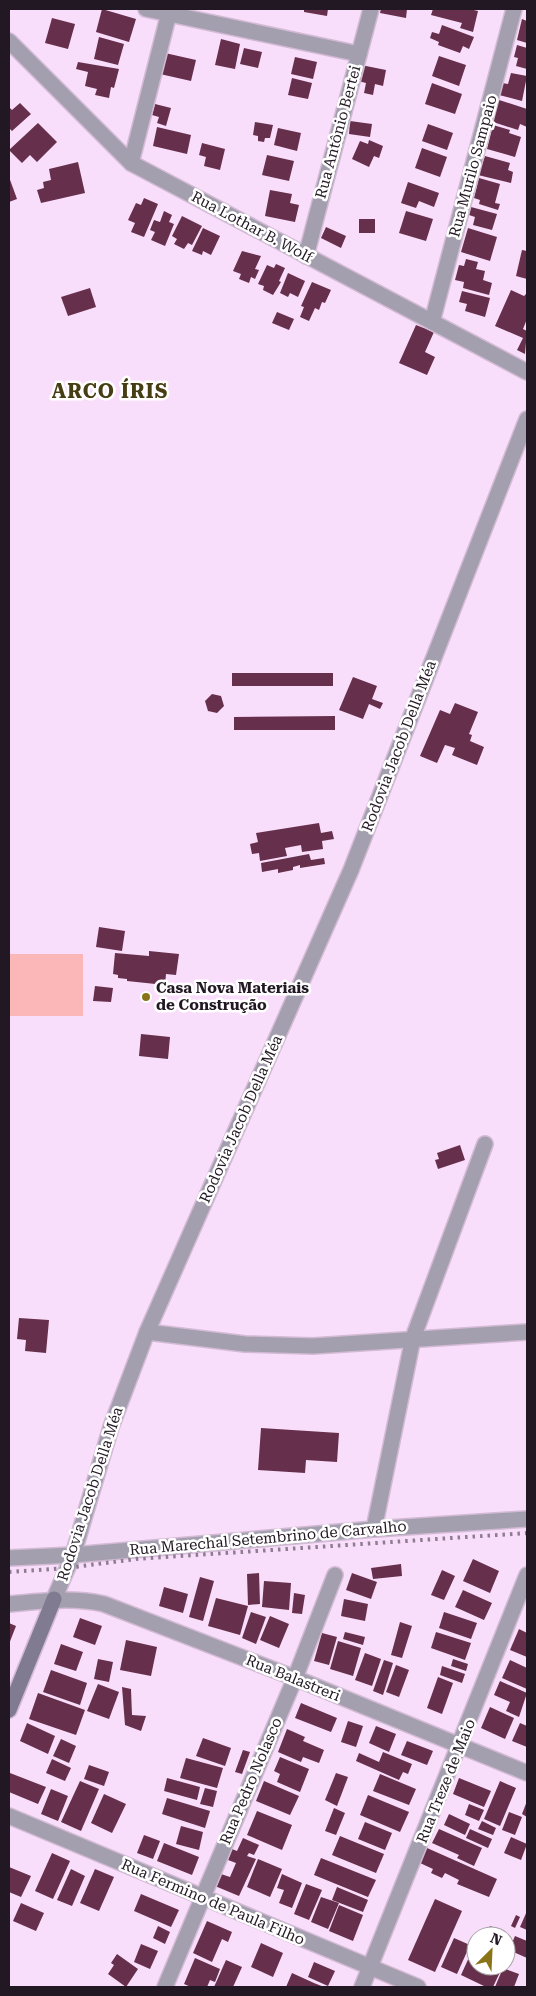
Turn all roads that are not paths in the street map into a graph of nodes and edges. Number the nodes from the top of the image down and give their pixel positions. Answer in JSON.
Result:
{"nodes":[{"id":1,"x":146,"y":9,"type":"edge"},
{"id":2,"x":371,"y":9,"type":"edge"},
{"id":3,"x":514,"y":9,"type":"edge"},
{"id":4,"x":169,"y":11,"type":"edge"},
{"id":5,"x":9,"y":41,"type":"edge"},
{"id":6,"x":359,"y":54,"type":"junction"},
{"id":7,"x":131,"y":163,"type":"junction"},
{"id":8,"x":306,"y":256,"type":"junction"},
{"id":9,"x":432,"y":322,"type":"junction"},
{"id":10,"x":527,"y":372,"type":"edge"},
{"id":11,"x":527,"y":419,"type":"edge"},
{"id":12,"x":485,"y":1144,"type":"dead end"},
{"id":13,"x":147,"y":1332,"type":"junction"},
{"id":14,"x":527,"y":1332,"type":"edge"},
{"id":15,"x":413,"y":1338,"type":"junction"},
{"id":16,"x":527,"y":1520,"type":"edge"},
{"id":17,"x":374,"y":1529,"type":"junction"},
{"id":18,"x":73,"y":1555,"type":"junction"},
{"id":19,"x":9,"y":1558,"type":"edge"},
{"id":20,"x":335,"y":1575,"type":"dead end"},
{"id":21,"x":527,"y":1575,"type":"edge"},
{"id":22,"x":54,"y":1599,"type":"junction"},
{"id":23,"x":9,"y":1604,"type":"edge"},
{"id":24,"x":295,"y":1678,"type":"junction"},
{"id":25,"x":9,"y":1710,"type":"edge"},
{"id":26,"x":460,"y":1746,"type":"junction"},
{"id":27,"x":527,"y":1773,"type":"edge"},
{"id":28,"x":9,"y":1816,"type":"edge"},
{"id":29,"x":202,"y":1898,"type":"junction"},
{"id":30,"x":370,"y":1968,"type":"junction"},
{"id":31,"x":165,"y":1987,"type":"edge"},
{"id":32,"x":362,"y":1987,"type":"edge"},
{"id":33,"x":418,"y":1987,"type":"edge"}],
"edges":[{"from":1,"to":4,"type":"street"},
{"from":2,"to":6,"type":"street","name":"Rua Antônio Bertei"},
{"from":3,"to":9,"type":"street","name":"Rua Murilo Sampaio"},
{"from":4,"to":6,"type":"street"},
{"from":4,"to":7,"type":"street"},
{"from":5,"to":7,"type":"street","name":"Rua Lothar B. Wolf"},
{"from":6,"to":8,"type":"street","name":"Rua Antônio Bertei"},
{"from":7,"to":8,"type":"street","name":"Rua Lothar B. Wolf"},
{"from":8,"to":9,"type":"street","name":"Rua Lothar B. Wolf"},
{"from":9,"to":10,"type":"street","name":"Rua Lothar B. Wolf"},
{"from":11,"to":13,"type":"street","name":"Rodovia Jacob Della Méa"},
{"from":12,"to":15,"type":"street"},
{"from":13,"to":15,"type":"street"},
{"from":13,"to":18,"type":"street","name":"Rodovia Jacob Della Méa"},
{"from":14,"to":15,"type":"street"},
{"from":15,"to":17,"type":"street"},
{"from":16,"to":17,"type":"street","name":"Rua Marechal Setembrino de Carvalho"},
{"from":17,"to":18,"type":"street","name":"Rua Marechal Setembrino de Carvalho"},
{"from":18,"to":19,"type":"street","name":"Rua Marechal Setembrino de Carvalho"},
{"from":18,"to":22,"type":"street","name":"Rodovia Jacob Della Méa"},
{"from":20,"to":24,"type":"street","name":"Rua Pedro Nolasco"},
{"from":21,"to":26,"type":"street","name":"Rua Treze de Maio"},
{"from":22,"to":23,"type":"street"},
{"from":22,"to":24,"type":"street","name":"Rua Balastreri"},
{"from":22,"to":25,"type":"main road"},
{"from":24,"to":26,"type":"street","name":"Rua Balastreri"},
{"from":24,"to":29,"type":"street","name":"Rua Pedro Nolasco"},
{"from":26,"to":27,"type":"street","name":"Rua Balastreri"},
{"from":26,"to":30,"type":"street","name":"Rua Treze de Maio"},
{"from":28,"to":29,"type":"street","name":"Rua Fermino de Paula Filho"},
{"from":29,"to":30,"type":"street","name":"Rua Fermino de Paula Filho"},
{"from":29,"to":31,"type":"street","name":"Rua Pedro Nolasco"},
{"from":30,"to":32,"type":"street","name":"Rua Treze de Maio"},
{"from":30,"to":33,"type":"street","name":"Rua Fermino de Paula Filho"}]}
